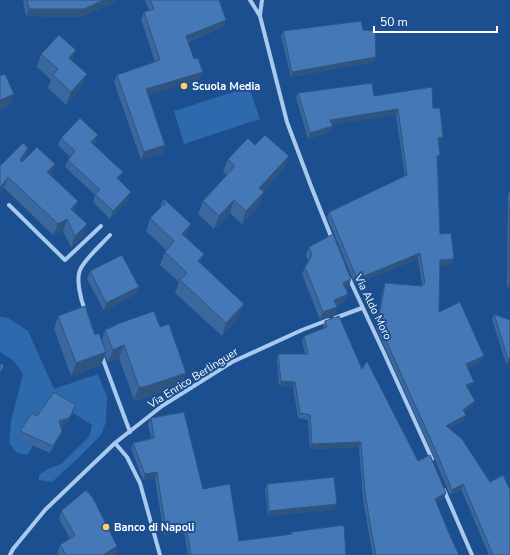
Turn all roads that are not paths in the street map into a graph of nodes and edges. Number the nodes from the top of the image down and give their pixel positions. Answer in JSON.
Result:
{"nodes":[{"id":1,"x":250,"y":0,"type":"edge"},
{"id":2,"x":262,"y":0,"type":"edge"},
{"id":3,"x":260,"y":16,"type":"junction"},
{"id":4,"x":9,"y":205,"type":"dead end"},
{"id":5,"x":101,"y":226,"type":"dead end"},
{"id":6,"x":110,"y":236,"type":"dead end"},
{"id":7,"x":334,"y":243,"type":"edge"},
{"id":8,"x":346,"y":272,"type":"edge"},
{"id":9,"x":362,"y":308,"type":"junction"},
{"id":10,"x":87,"y":316,"type":"edge"},
{"id":11,"x":100,"y":351,"type":"edge"},
{"id":12,"x":130,"y":432,"type":"junction"},
{"id":13,"x":115,"y":443,"type":"junction"},
{"id":14,"x":433,"y":463,"type":"edge"},
{"id":15,"x":442,"y":484,"type":"edge"},
{"id":16,"x":10,"y":555,"type":"edge"},
{"id":17,"x":160,"y":555,"type":"edge"},
{"id":18,"x":472,"y":555,"type":"edge"}],
"edges":[{"from":1,"to":3,"type":"street"},
{"from":2,"to":3,"type":"street"},
{"from":3,"to":7,"type":"street"},
{"from":4,"to":5,"type":"street"},
{"from":6,"to":10,"type":"street"},
{"from":8,"to":9,"type":"street","name":"Via Aldo Moro"},
{"from":9,"to":12,"type":"street","name":"Via Enrico Berlinguer"},
{"from":9,"to":14,"type":"street","name":"Via Aldo Moro"},
{"from":11,"to":12,"type":"street"},
{"from":12,"to":13,"type":"street","name":"Via Enrico Berlinguer"},
{"from":13,"to":16,"type":"street","name":"Via Enrico Berlinguer"},
{"from":13,"to":17,"type":"street"},
{"from":15,"to":18,"type":"street"}]}
